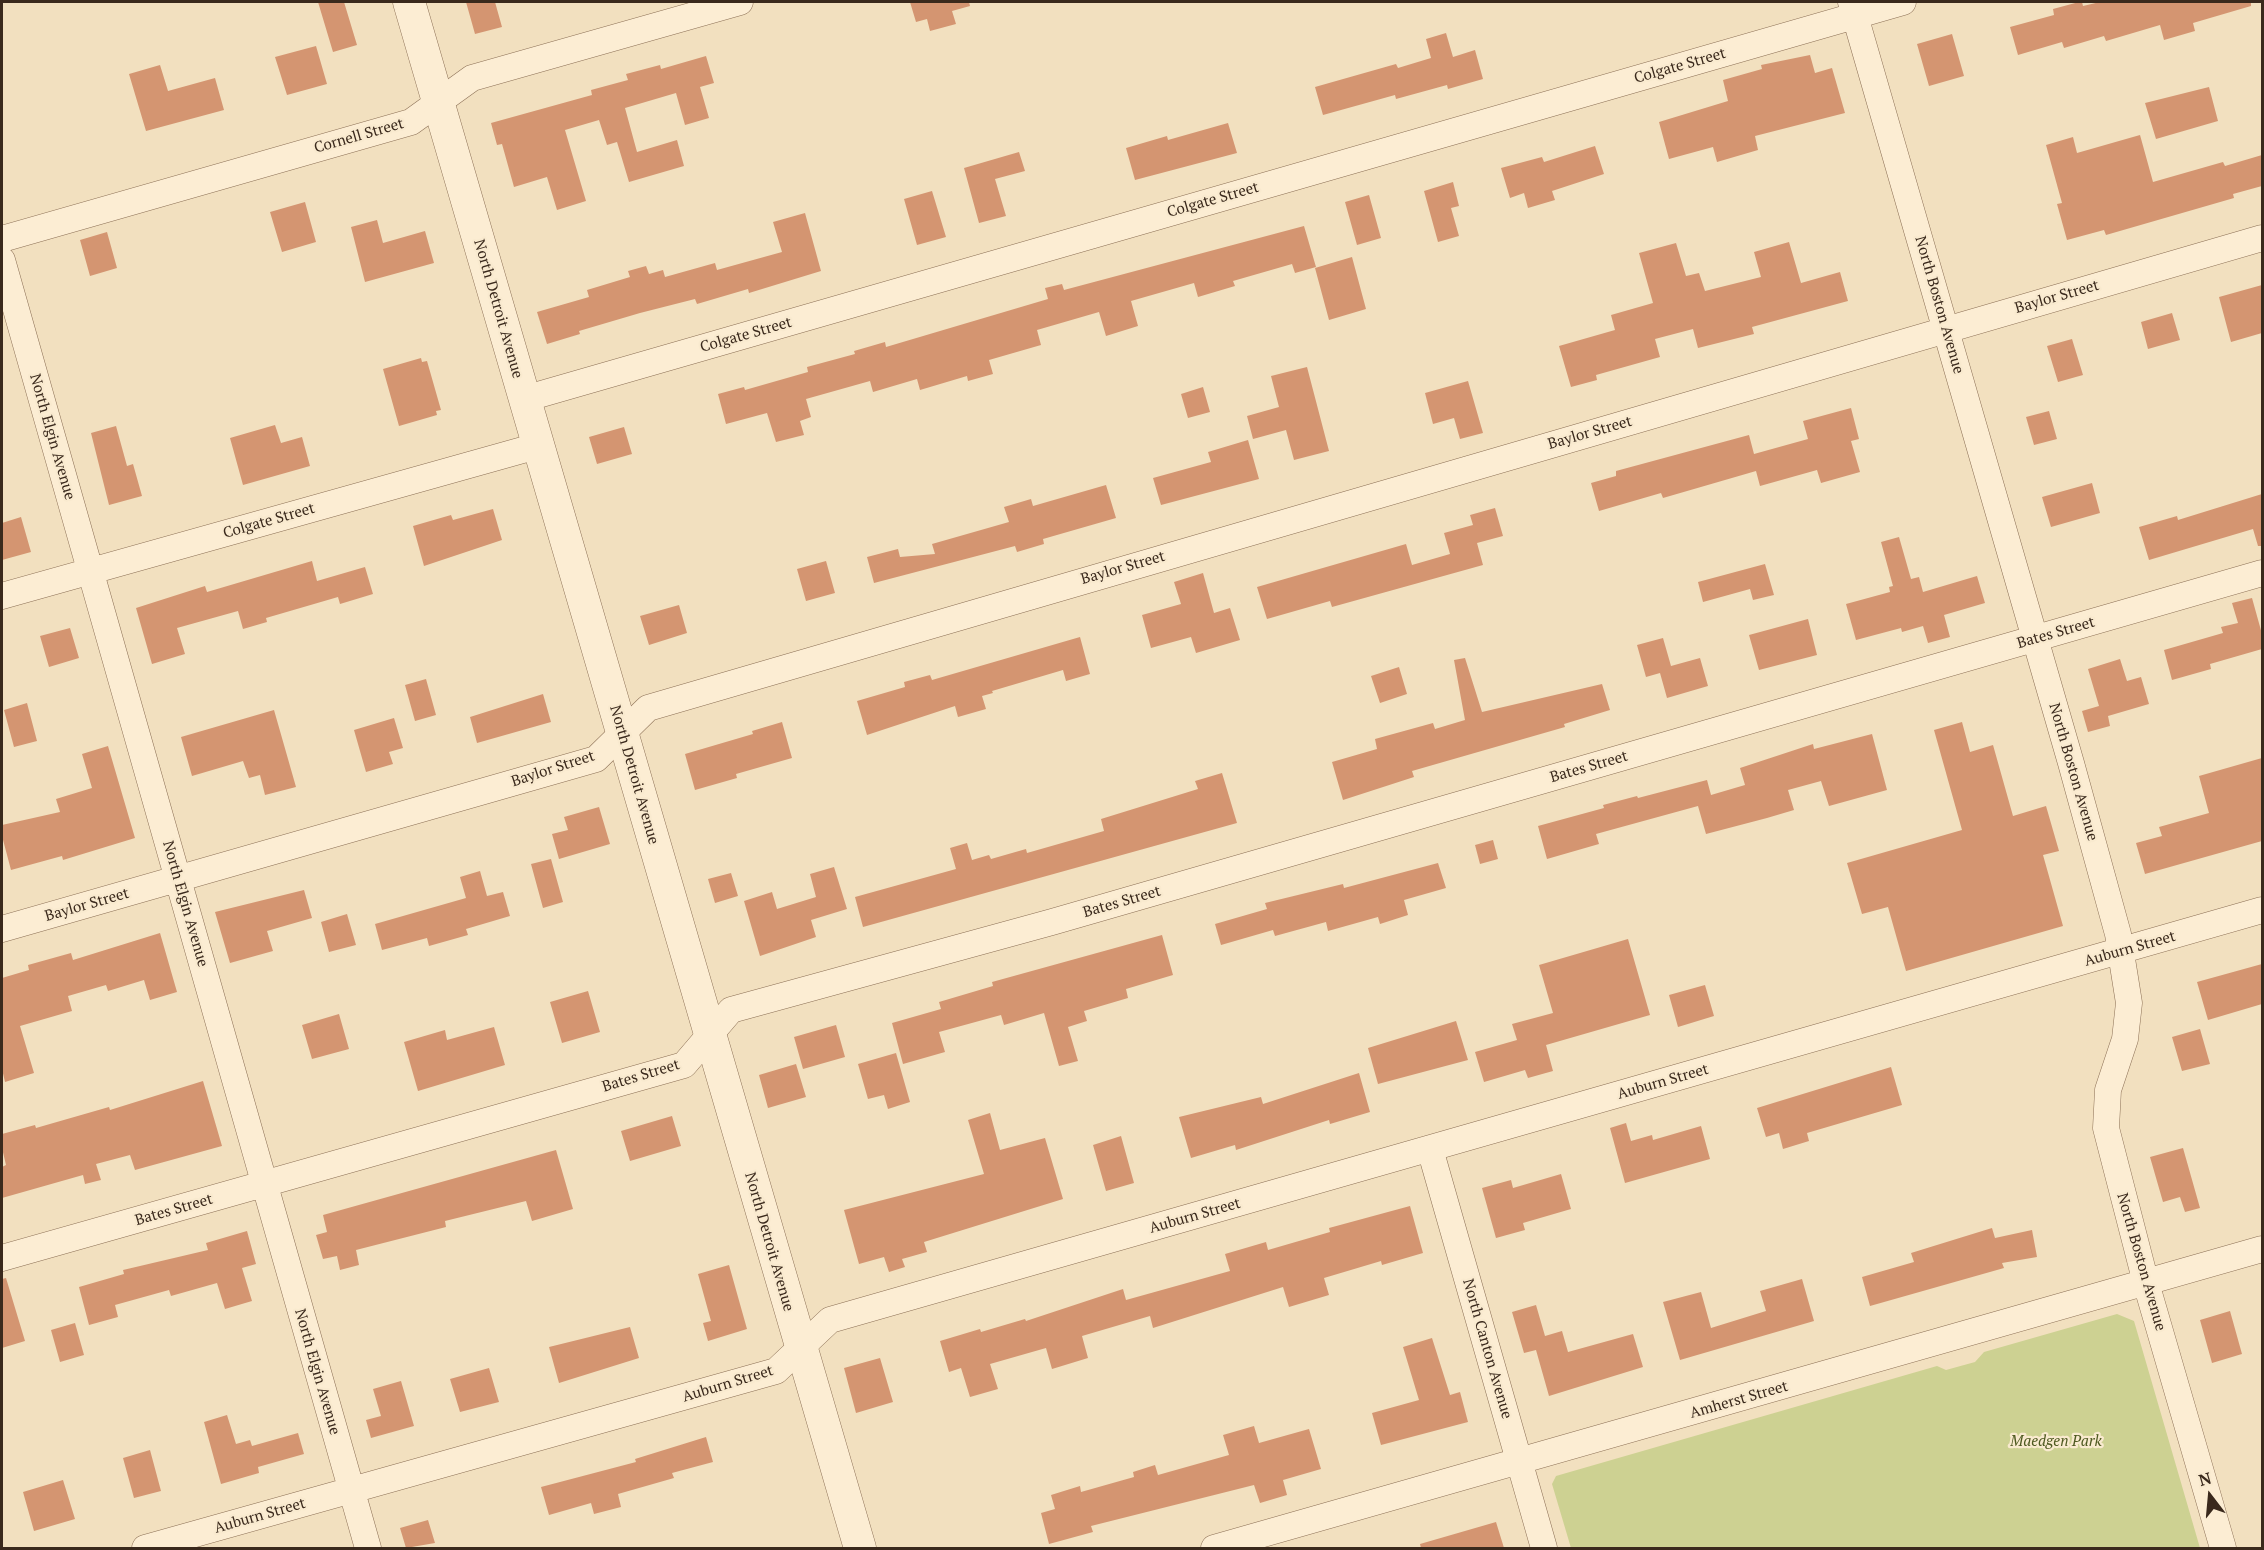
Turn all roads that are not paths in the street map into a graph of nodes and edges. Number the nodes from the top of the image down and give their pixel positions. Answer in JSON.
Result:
{"nodes":[{"id":1,"x":409,"y":2,"type":"edge"},
{"id":2,"x":740,"y":2,"type":"edge"},
{"id":3,"x":1903,"y":2,"type":"edge"},
{"id":4,"x":1852,"y":8,"type":"edge"},
{"id":5,"x":438,"y":102,"type":"junction"},
{"id":6,"x":2262,"y":238,"type":"edge"},
{"id":7,"x":2,"y":239,"type":"edge"},
{"id":8,"x":2,"y":260,"type":"edge"},
{"id":9,"x":1946,"y":329,"type":"junction"},
{"id":10,"x":524,"y":399,"type":"junction"},
{"id":11,"x":537,"y":446,"type":"junction"},
{"id":12,"x":90,"y":572,"type":"junction"},
{"id":13,"x":2262,"y":573,"type":"edge"},
{"id":14,"x":2,"y":596,"type":"edge"},
{"id":15,"x":2035,"y":639,"type":"junction"},
{"id":16,"x":622,"y":733,"type":"junction"},
{"id":17,"x":178,"y":879,"type":"junction"},
{"id":18,"x":2262,"y":910,"type":"edge"},
{"id":19,"x":2,"y":929,"type":"edge"},
{"id":20,"x":2121,"y":951,"type":"junction"},
{"id":21,"x":709,"y":1036,"type":"junction"},
{"id":22,"x":1430,"y":1149,"type":"junction"},
{"id":23,"x":264,"y":1184,"type":"junction"},
{"id":24,"x":2262,"y":1249,"type":"edge"},
{"id":25,"x":2,"y":1258,"type":"edge"},
{"id":26,"x":2146,"y":1282,"type":"junction"},
{"id":27,"x":801,"y":1348,"type":"junction"},
{"id":28,"x":1520,"y":1462,"type":"junction"},
{"id":29,"x":351,"y":1491,"type":"junction"},
{"id":30,"x":145,"y":1548,"type":"edge"},
{"id":31,"x":368,"y":1548,"type":"edge"},
{"id":32,"x":860,"y":1548,"type":"edge"},
{"id":33,"x":1214,"y":1548,"type":"edge"},
{"id":34,"x":1545,"y":1548,"type":"edge"},
{"id":35,"x":2223,"y":1548,"type":"edge"}],
"edges":[{"from":1,"to":5,"type":"street","name":"North Detroit Avenue"},
{"from":2,"to":5,"type":"street","name":"Cornell Street"},
{"from":3,"to":4,"type":"street","name":"Colgate Street"},
{"from":4,"to":9,"type":"street","name":"North Boston Avenue"},
{"from":4,"to":10,"type":"street","name":"Colgate Street"},
{"from":5,"to":7,"type":"street","name":"Cornell Street"},
{"from":5,"to":10,"type":"street","name":"North Detroit Avenue"},
{"from":6,"to":9,"type":"street","name":"Baylor Street"},
{"from":8,"to":12,"type":"street","name":"North Elgin Avenue"},
{"from":9,"to":15,"type":"street","name":"North Boston Avenue"},
{"from":9,"to":16,"type":"street","name":"Baylor Street"},
{"from":10,"to":11,"type":"street","name":"North Detroit Avenue"},
{"from":11,"to":12,"type":"street","name":"Colgate Street"},
{"from":11,"to":16,"type":"street","name":"North Detroit Avenue"},
{"from":12,"to":14,"type":"street","name":"Colgate Street"},
{"from":12,"to":17,"type":"street","name":"North Elgin Avenue"},
{"from":13,"to":15,"type":"street","name":"Bates Street"},
{"from":15,"to":20,"type":"street","name":"North Boston Avenue"},
{"from":15,"to":21,"type":"street","name":"Bates Street"},
{"from":16,"to":17,"type":"street","name":"Baylor Street"},
{"from":16,"to":21,"type":"street","name":"North Detroit Avenue"},
{"from":17,"to":19,"type":"street","name":"Baylor Street"},
{"from":17,"to":23,"type":"street","name":"North Elgin Avenue"},
{"from":18,"to":20,"type":"street","name":"Auburn Street"},
{"from":20,"to":22,"type":"street","name":"Auburn Street"},
{"from":20,"to":26,"type":"street","name":"North Boston Avenue"},
{"from":21,"to":23,"type":"street","name":"Bates Street"},
{"from":21,"to":27,"type":"street","name":"North Detroit Avenue"},
{"from":22,"to":27,"type":"street","name":"Auburn Street"},
{"from":22,"to":28,"type":"street","name":"North Canton Avenue"},
{"from":23,"to":25,"type":"street","name":"Bates Street"},
{"from":23,"to":29,"type":"street","name":"North Elgin Avenue"},
{"from":24,"to":26,"type":"street","name":"Amherst Street"},
{"from":26,"to":28,"type":"street","name":"Amherst Street"},
{"from":26,"to":35,"type":"street","name":"North Boston Avenue"},
{"from":27,"to":29,"type":"street","name":"Auburn Street"},
{"from":27,"to":32,"type":"street","name":"North Detroit Avenue"},
{"from":28,"to":33,"type":"street","name":"Amherst Street"},
{"from":28,"to":34,"type":"street","name":"North Canton Avenue"},
{"from":29,"to":30,"type":"street","name":"Auburn Street"},
{"from":29,"to":31,"type":"street","name":"North Elgin Avenue"}]}
